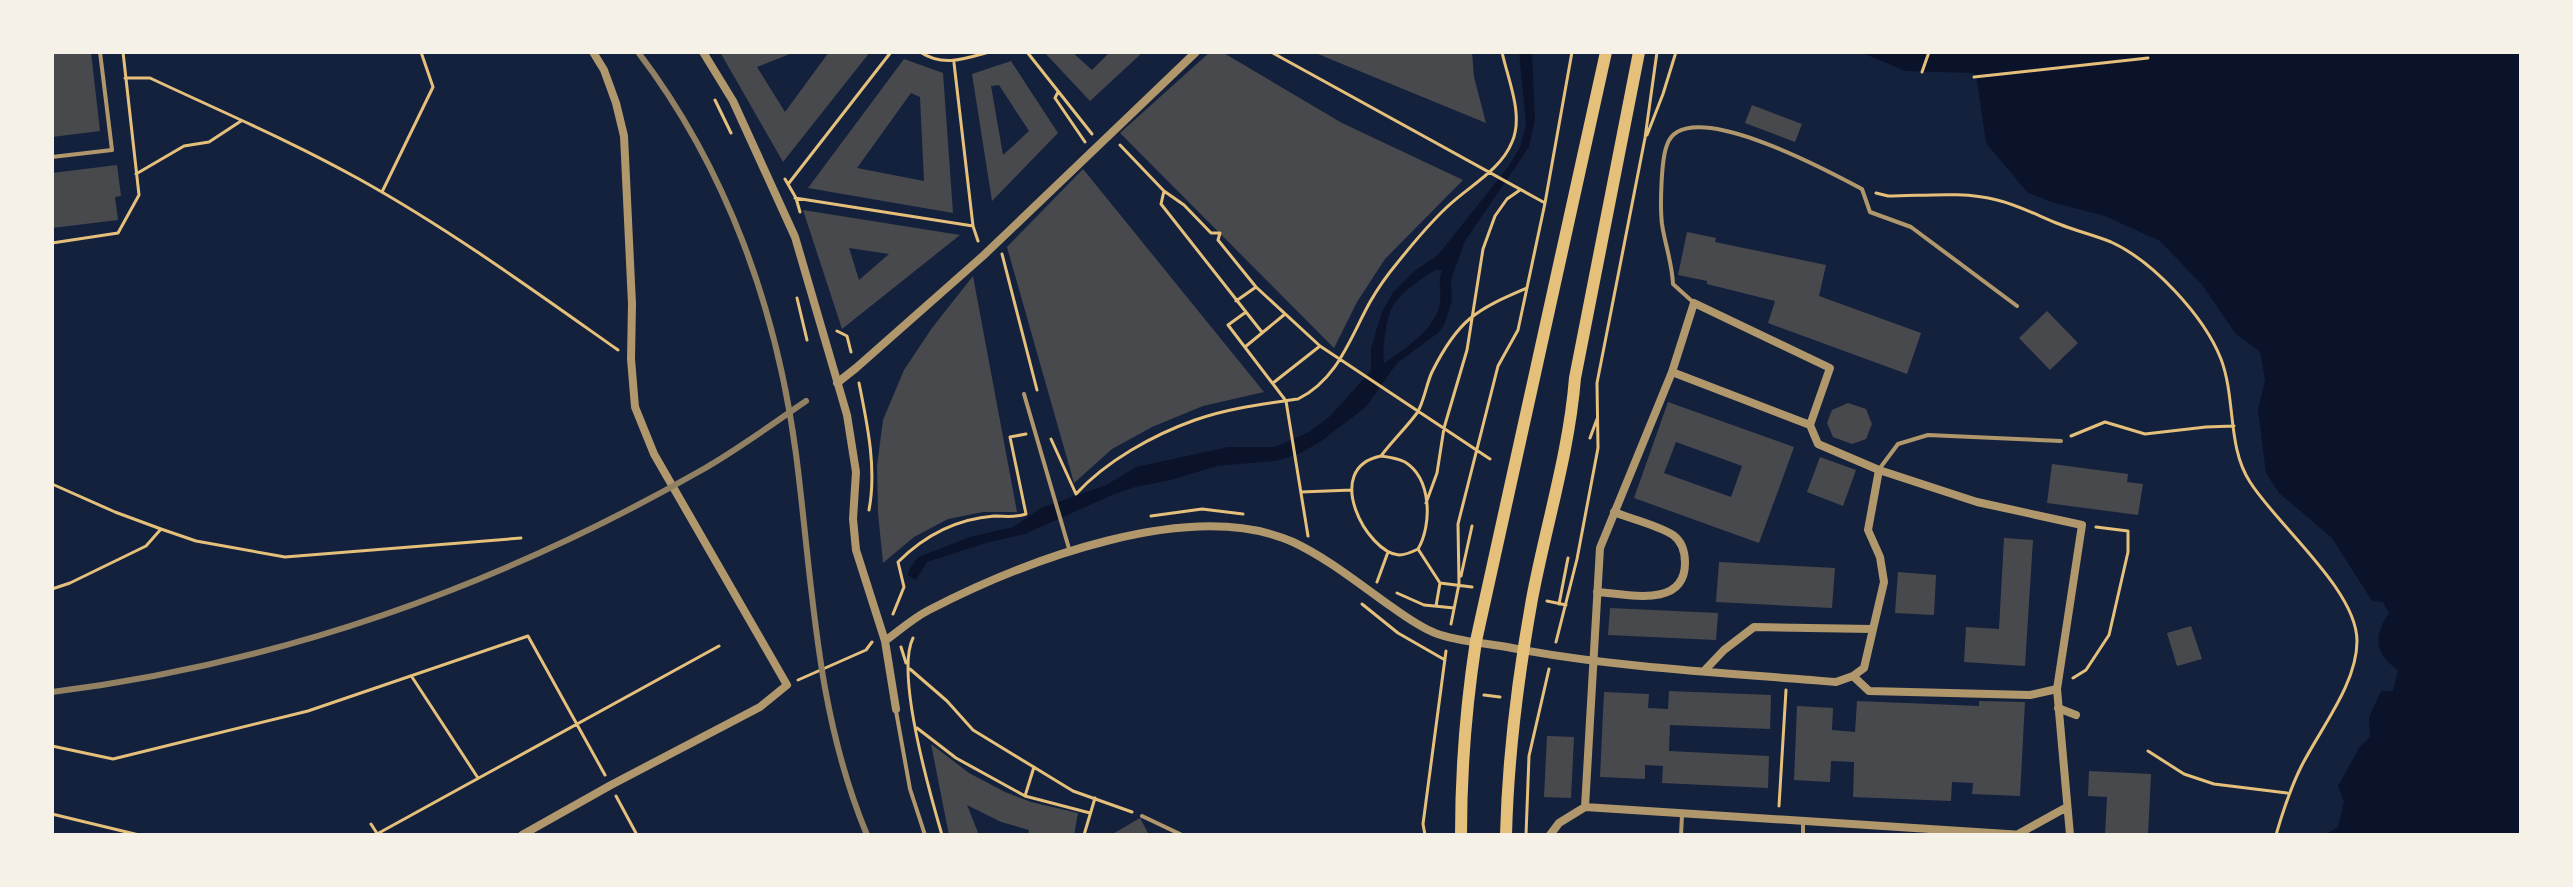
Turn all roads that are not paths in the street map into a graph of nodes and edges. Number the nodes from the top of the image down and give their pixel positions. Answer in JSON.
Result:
{"nodes":[{"id":1,"x":100,"y":52,"type":"edge"},
{"id":2,"x":593,"y":52,"type":"edge"},
{"id":3,"x":703,"y":52,"type":"edge"},
{"id":4,"x":1196,"y":52,"type":"edge"},
{"id":5,"x":1606,"y":52,"type":"edge"},
{"id":6,"x":1639,"y":52,"type":"edge"},
{"id":7,"x":52,"y":157,"type":"edge"},
{"id":8,"x":1694,"y":303,"type":"junction"},
{"id":9,"x":2017,"y":306,"type":"dead end"},
{"id":10,"x":1672,"y":372,"type":"junction"},
{"id":11,"x":837,"y":383,"type":"junction"},
{"id":12,"x":1024,"y":394,"type":"dead end"},
{"id":13,"x":1810,"y":425,"type":"junction"},
{"id":14,"x":2061,"y":441,"type":"road end"},
{"id":15,"x":1879,"y":470,"type":"junction"},
{"id":16,"x":1614,"y":512,"type":"junction"},
{"id":17,"x":1070,"y":552,"type":"junction"},
{"id":18,"x":1597,"y":592,"type":"junction"},
{"id":19,"x":1873,"y":629,"type":"junction"},
{"id":20,"x":885,"y":641,"type":"junction"},
{"id":21,"x":1476,"y":641,"type":"junction"},
{"id":22,"x":1524,"y":650,"type":"junction"},
{"id":23,"x":1593,"y":661,"type":"junction"},
{"id":24,"x":1704,"y":671,"type":"junction"},
{"id":25,"x":1853,"y":676,"type":"junction"},
{"id":26,"x":2057,"y":689,"type":"junction"},
{"id":27,"x":2058,"y":708,"type":"junction"},
{"id":28,"x":896,"y":709,"type":"joint"},
{"id":29,"x":2076,"y":715,"type":"dead end"},
{"id":30,"x":2074,"y":747,"type":"dead end"},
{"id":31,"x":2062,"y":750,"type":"junction"},
{"id":32,"x":1585,"y":807,"type":"junction"},
{"id":33,"x":2067,"y":807,"type":"junction"},
{"id":34,"x":1682,"y":812,"type":"junction"},
{"id":35,"x":1142,"y":816,"type":"road end"},
{"id":36,"x":1803,"y":821,"type":"junction"},
{"id":37,"x":2022,"y":834,"type":"edge"},
{"id":38,"x":522,"y":835,"type":"edge"},
{"id":39,"x":925,"y":835,"type":"edge"},
{"id":40,"x":1182,"y":835,"type":"edge"},
{"id":41,"x":1461,"y":835,"type":"edge"},
{"id":42,"x":1506,"y":835,"type":"edge"},
{"id":43,"x":1550,"y":835,"type":"edge"},
{"id":44,"x":1681,"y":835,"type":"edge"},
{"id":45,"x":1803,"y":835,"type":"edge"},
{"id":46,"x":2070,"y":835,"type":"edge"}],
"edges":[{"from":1,"to":7,"type":"lane"},
{"from":2,"to":38,"type":"street"},
{"from":3,"to":11,"type":"street"},
{"from":4,"to":11,"type":"street"},
{"from":5,"to":21,"type":"main road"},
{"from":6,"to":22,"type":"main road"},
{"from":8,"to":9,"type":"lane"},
{"from":8,"to":10,"type":"street"},
{"from":8,"to":13,"type":"street"},
{"from":10,"to":13,"type":"street"},
{"from":10,"to":16,"type":"street"},
{"from":11,"to":20,"type":"street"},
{"from":12,"to":17,"type":"lane"},
{"from":13,"to":15,"type":"street"},
{"from":14,"to":15,"type":"lane"},
{"from":15,"to":19,"type":"street"},
{"from":15,"to":26,"type":"street"},
{"from":16,"to":18,"type":"street"},
{"from":16,"to":18,"type":"street"},
{"from":17,"to":20,"type":"street"},
{"from":17,"to":21,"type":"street"},
{"from":18,"to":23,"type":"street"},
{"from":19,"to":24,"type":"street"},
{"from":19,"to":25,"type":"street"},
{"from":20,"to":28,"type":"street"},
{"from":21,"to":22,"type":"street"},
{"from":21,"to":41,"type":"main road"},
{"from":22,"to":23,"type":"street"},
{"from":22,"to":42,"type":"main road"},
{"from":23,"to":24,"type":"street"},
{"from":23,"to":32,"type":"street"},
{"from":24,"to":25,"type":"street"},
{"from":25,"to":26,"type":"street"},
{"from":26,"to":27,"type":"street"},
{"from":27,"to":29,"type":"street"},
{"from":27,"to":31,"type":"street"},
{"from":28,"to":39,"type":"lane"},
{"from":30,"to":31,"type":"street"},
{"from":31,"to":33,"type":"street"},
{"from":32,"to":34,"type":"street"},
{"from":32,"to":43,"type":"street"},
{"from":33,"to":37,"type":"street"},
{"from":33,"to":46,"type":"street"},
{"from":34,"to":36,"type":"street"},
{"from":34,"to":44,"type":"lane"},
{"from":35,"to":40,"type":"lane"},
{"from":36,"to":37,"type":"street"},
{"from":36,"to":45,"type":"lane"}]}
